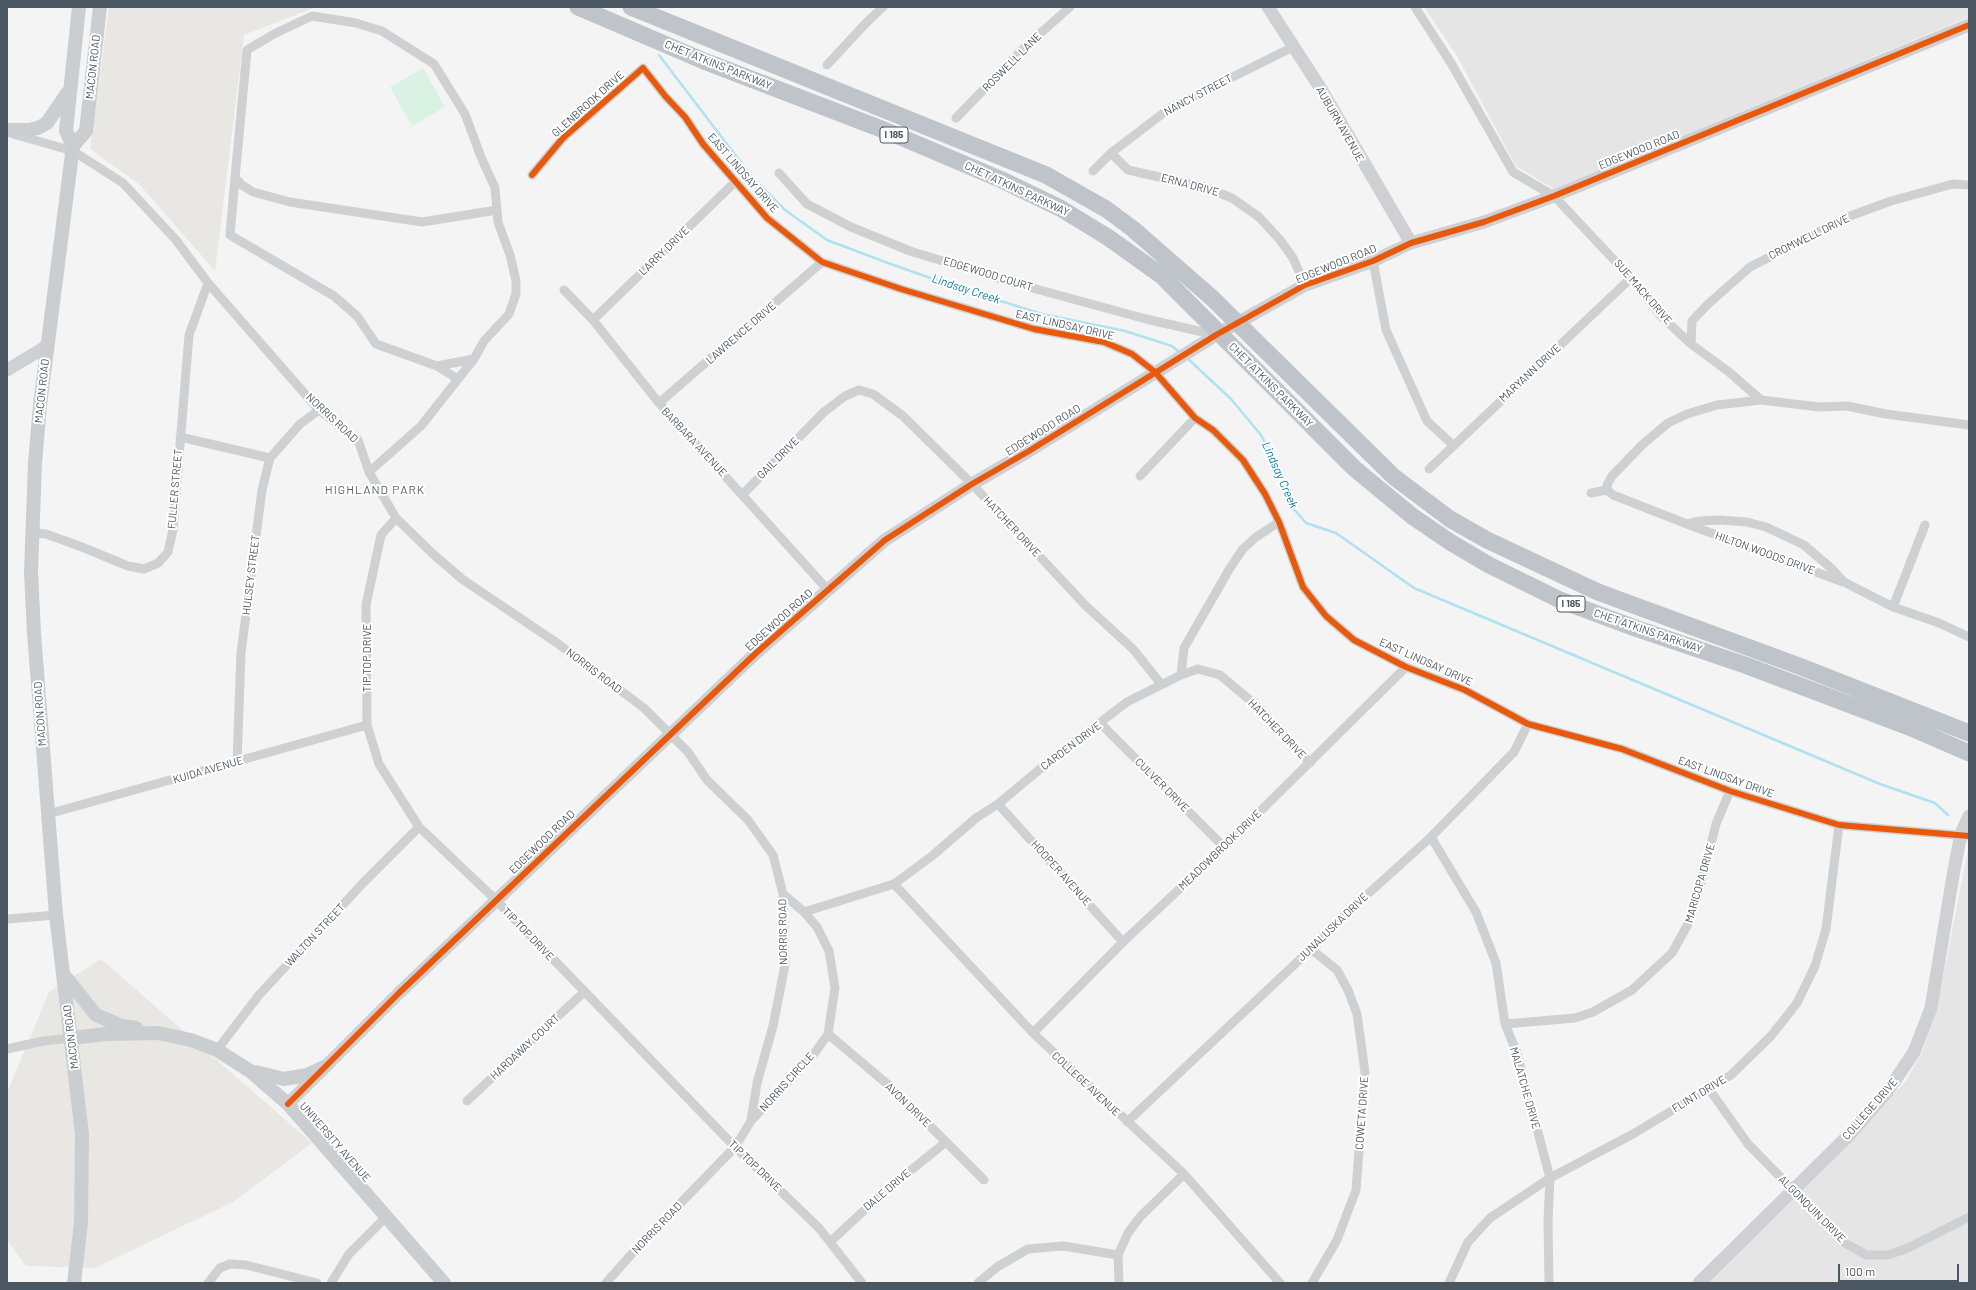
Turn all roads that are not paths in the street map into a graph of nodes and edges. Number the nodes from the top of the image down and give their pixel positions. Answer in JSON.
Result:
{"nodes":[{"id":1,"x":79,"y":7,"type":"edge"},
{"id":2,"x":100,"y":7,"type":"edge"},
{"id":3,"x":578,"y":7,"type":"edge"},
{"id":4,"x":630,"y":7,"type":"edge"},
{"id":5,"x":883,"y":7,"type":"edge"},
{"id":6,"x":1070,"y":7,"type":"edge"},
{"id":7,"x":1268,"y":7,"type":"edge"},
{"id":8,"x":1415,"y":7,"type":"edge"},
{"id":9,"x":1969,"y":25,"type":"edge"},
{"id":10,"x":1293,"y":47,"type":"junction"},
{"id":11,"x":827,"y":65,"type":"dead end"},
{"id":12,"x":644,"y":68,"type":"joint"},
{"id":13,"x":71,"y":88,"type":"junction"},
{"id":14,"x":956,"y":118,"type":"dead end"},
{"id":15,"x":7,"y":130,"type":"edge"},
{"id":16,"x":7,"y":133,"type":"edge"},
{"id":17,"x":73,"y":148,"type":"junction"},
{"id":18,"x":1112,"y":153,"type":"junction"},
{"id":19,"x":1093,"y":171,"type":"dead end"},
{"id":20,"x":779,"y":173,"type":"dead end"},
{"id":21,"x":532,"y":175,"type":"dead end"},
{"id":22,"x":235,"y":178,"type":"junction"},
{"id":23,"x":735,"y":182,"type":"junction"},
{"id":24,"x":1969,"y":185,"type":"edge"},
{"id":25,"x":1554,"y":196,"type":"junction"},
{"id":26,"x":497,"y":210,"type":"junction"},
{"id":27,"x":1411,"y":243,"type":"junction"},
{"id":28,"x":1373,"y":261,"type":"junction"},
{"id":29,"x":822,"y":262,"type":"junction"},
{"id":30,"x":1632,"y":278,"type":"junction"},
{"id":31,"x":208,"y":283,"type":"junction"},
{"id":32,"x":1305,"y":285,"type":"junction"},
{"id":33,"x":564,"y":290,"type":"dead end"},
{"id":34,"x":593,"y":320,"type":"junction"},
{"id":35,"x":1216,"y":334,"type":"junction"},
{"id":36,"x":1691,"y":344,"type":"junction"},
{"id":37,"x":47,"y":346,"type":"junction"},
{"id":38,"x":474,"y":359,"type":"junction"},
{"id":39,"x":436,"y":366,"type":"junction"},
{"id":40,"x":7,"y":370,"type":"edge"},
{"id":41,"x":1155,"y":372,"type":"junction"},
{"id":42,"x":458,"y":379,"type":"junction"},
{"id":43,"x":1762,"y":400,"type":"junction"},
{"id":44,"x":659,"y":403,"type":"junction"},
{"id":45,"x":319,"y":410,"type":"junction"},
{"id":46,"x":1195,"y":418,"type":"junction"},
{"id":47,"x":813,"y":423,"type":"joint"},
{"id":48,"x":1969,"y":425,"type":"edge"},
{"id":49,"x":180,"y":437,"type":"junction"},
{"id":50,"x":1453,"y":445,"type":"junction"},
{"id":51,"x":270,"y":458,"type":"junction"},
{"id":52,"x":1429,"y":469,"type":"dead end"},
{"id":53,"x":369,"y":472,"type":"junction"},
{"id":54,"x":1140,"y":476,"type":"dead end"},
{"id":55,"x":972,"y":484,"type":"junction"},
{"id":56,"x":1607,"y":490,"type":"junction"},
{"id":57,"x":1591,"y":493,"type":"dead end"},
{"id":58,"x":743,"y":494,"type":"junction"},
{"id":59,"x":396,"y":518,"type":"junction"},
{"id":60,"x":1279,"y":522,"type":"junction"},
{"id":61,"x":1687,"y":524,"type":"junction"},
{"id":62,"x":1925,"y":525,"type":"dead end"},
{"id":63,"x":33,"y":533,"type":"junction"},
{"id":64,"x":1844,"y":582,"type":"junction"},
{"id":65,"x":828,"y":590,"type":"junction"},
{"id":66,"x":1893,"y":607,"type":"junction"},
{"id":67,"x":1969,"y":637,"type":"edge"},
{"id":68,"x":1406,"y":666,"type":"junction"},
{"id":69,"x":1182,"y":675,"type":"junction"},
{"id":70,"x":1161,"y":684,"type":"junction"},
{"id":71,"x":1101,"y":724,"type":"junction"},
{"id":72,"x":1528,"y":724,"type":"junction"},
{"id":73,"x":367,"y":725,"type":"junction"},
{"id":74,"x":1969,"y":733,"type":"edge"},
{"id":75,"x":671,"y":735,"type":"junction"},
{"id":76,"x":1966,"y":751,"type":"edge"},
{"id":77,"x":237,"y":762,"type":"junction"},
{"id":78,"x":1310,"y":763,"type":"junction"},
{"id":79,"x":1730,"y":791,"type":"junction"},
{"id":80,"x":998,"y":804,"type":"junction"},
{"id":81,"x":48,"y":814,"type":"junction"},
{"id":82,"x":1969,"y":816,"type":"edge"},
{"id":83,"x":1839,"y":825,"type":"junction"},
{"id":84,"x":419,"y":826,"type":"junction"},
{"id":85,"x":1965,"y":835,"type":"edge"},
{"id":86,"x":1431,"y":837,"type":"junction"},
{"id":87,"x":1224,"y":847,"type":"junction"},
{"id":88,"x":894,"y":884,"type":"junction"},
{"id":89,"x":783,"y":894,"type":"junction"},
{"id":90,"x":496,"y":900,"type":"junction"},
{"id":91,"x":804,"y":912,"type":"junction"},
{"id":92,"x":56,"y":915,"type":"junction"},
{"id":93,"x":7,"y":919,"type":"edge"},
{"id":94,"x":1123,"y":942,"type":"junction"},
{"id":95,"x":1311,"y":949,"type":"junction"},
{"id":96,"x":64,"y":976,"type":"junction"},
{"id":97,"x":584,"y":992,"type":"junction"},
{"id":98,"x":1505,"y":1024,"type":"junction"},
{"id":99,"x":158,"y":1033,"type":"junction"},
{"id":100,"x":1033,"y":1033,"type":"junction"},
{"id":101,"x":828,"y":1034,"type":"junction"},
{"id":102,"x":72,"y":1038,"type":"junction"},
{"id":103,"x":7,"y":1049,"type":"edge"},
{"id":104,"x":217,"y":1050,"type":"junction"},
{"id":105,"x":324,"y":1067,"type":"junction"},
{"id":106,"x":250,"y":1071,"type":"junction"},
{"id":107,"x":1709,"y":1089,"type":"junction"},
{"id":108,"x":467,"y":1101,"type":"dead end"},
{"id":109,"x":288,"y":1104,"type":"junction"},
{"id":110,"x":751,"y":1121,"type":"junction"},
{"id":111,"x":1127,"y":1122,"type":"junction"},
{"id":112,"x":946,"y":1142,"type":"junction"},
{"id":113,"x":734,"y":1147,"type":"junction"},
{"id":114,"x":1184,"y":1174,"type":"junction"},
{"id":115,"x":1550,"y":1178,"type":"junction"},
{"id":116,"x":984,"y":1180,"type":"dead end"},
{"id":117,"x":1793,"y":1190,"type":"junction"},
{"id":118,"x":387,"y":1216,"type":"junction"},
{"id":119,"x":1969,"y":1217,"type":"edge"},
{"id":120,"x":830,"y":1242,"type":"junction"},
{"id":121,"x":1118,"y":1255,"type":"junction"},
{"id":122,"x":74,"y":1283,"type":"edge"},
{"id":123,"x":208,"y":1283,"type":"edge"},
{"id":124,"x":317,"y":1283,"type":"edge"},
{"id":125,"x":331,"y":1283,"type":"edge"},
{"id":126,"x":444,"y":1283,"type":"edge"},
{"id":127,"x":606,"y":1283,"type":"edge"},
{"id":128,"x":862,"y":1283,"type":"edge"},
{"id":129,"x":978,"y":1283,"type":"edge"},
{"id":130,"x":1119,"y":1283,"type":"edge"},
{"id":131,"x":1280,"y":1283,"type":"edge"},
{"id":132,"x":1312,"y":1283,"type":"edge"},
{"id":133,"x":1449,"y":1283,"type":"edge"},
{"id":134,"x":1549,"y":1283,"type":"edge"},
{"id":135,"x":1699,"y":1283,"type":"edge"}],
"edges":[{"from":1,"to":13,"type":"main road","name":"MACON ROAD"},
{"from":2,"to":17,"type":"main road","name":"MACON ROAD"},
{"from":3,"to":76,"type":"highway","name":"CHET ATKINS PARKWAY","number":"I 185"},
{"from":4,"to":74,"type":"highway","name":"CHET ATKINS PARKWAY","number":"I 185"},
{"from":5,"to":11,"type":"street"},
{"from":6,"to":14,"type":"street","name":"ROSWELL LANE"},
{"from":7,"to":10,"type":"street","name":"AUBURN AVENUE"},
{"from":8,"to":25,"type":"street","name":"SUE MACK DRIVE"},
{"from":9,"to":25,"type":"street","name":"EDGEWOOD ROAD"},
{"from":10,"to":18,"type":"street","name":"NANCY STREET"},
{"from":10,"to":27,"type":"street","name":"AUBURN AVENUE"},
{"from":12,"to":21,"type":"street","name":"GLENBROOK DRIVE"},
{"from":12,"to":23,"type":"street","name":"EAST LINDSAY DRIVE"},
{"from":13,"to":15,"type":"main road"},
{"from":13,"to":17,"type":"main road","name":"MACON ROAD"},
{"from":16,"to":17,"type":"street","name":"NORRIS ROAD"},
{"from":17,"to":31,"type":"street","name":"NORRIS ROAD"},
{"from":17,"to":37,"type":"main road","name":"MACON ROAD"},
{"from":18,"to":19,"type":"street","name":"NANCY STREET"},
{"from":18,"to":32,"type":"street","name":"ERNA DRIVE"},
{"from":20,"to":35,"type":"street","name":"EDGEWOOD COURT"},
{"from":22,"to":26,"type":"street"},
{"from":22,"to":26,"type":"street"},
{"from":22,"to":39,"type":"street"},
{"from":23,"to":29,"type":"street","name":"EAST LINDSAY DRIVE"},
{"from":23,"to":34,"type":"street","name":"LARRY DRIVE"},
{"from":24,"to":36,"type":"street","name":"CROMWELL DRIVE"},
{"from":25,"to":27,"type":"street","name":"EDGEWOOD ROAD"},
{"from":25,"to":30,"type":"street","name":"SUE MACK DRIVE"},
{"from":26,"to":38,"type":"street"},
{"from":27,"to":28,"type":"street","name":"EDGEWOOD ROAD"},
{"from":28,"to":32,"type":"street","name":"EDGEWOOD ROAD"},
{"from":28,"to":50,"type":"street"},
{"from":29,"to":41,"type":"street","name":"EAST LINDSAY DRIVE"},
{"from":29,"to":44,"type":"street","name":"LAWRENCE DRIVE"},
{"from":30,"to":36,"type":"street","name":"SUE MACK DRIVE"},
{"from":30,"to":50,"type":"street","name":"MARYANN DRIVE"},
{"from":31,"to":45,"type":"street","name":"NORRIS ROAD"},
{"from":31,"to":49,"type":"street","name":"FULLER STREET"},
{"from":32,"to":35,"type":"street","name":"EDGEWOOD ROAD"},
{"from":33,"to":34,"type":"street","name":"BARBARA AVENUE"},
{"from":34,"to":44,"type":"street","name":"BARBARA AVENUE"},
{"from":35,"to":41,"type":"street","name":"EDGEWOOD ROAD"},
{"from":36,"to":43,"type":"street","name":"SUE MACK DRIVE"},
{"from":37,"to":40,"type":"street"},
{"from":37,"to":63,"type":"main road","name":"MACON ROAD"},
{"from":38,"to":39,"type":"street"},
{"from":38,"to":42,"type":"street"},
{"from":39,"to":42,"type":"street"},
{"from":41,"to":46,"type":"street","name":"EAST LINDSAY DRIVE"},
{"from":41,"to":55,"type":"street","name":"EDGEWOOD ROAD"},
{"from":42,"to":53,"type":"street"},
{"from":43,"to":48,"type":"street"},
{"from":43,"to":56,"type":"street"},
{"from":44,"to":58,"type":"street","name":"BARBARA AVENUE"},
{"from":45,"to":51,"type":"street","name":"HULSEY STREET"},
{"from":45,"to":53,"type":"street","name":"NORRIS ROAD"},
{"from":46,"to":54,"type":"street"},
{"from":46,"to":60,"type":"street","name":"EAST LINDSAY DRIVE"},
{"from":47,"to":55,"type":"street","name":"HATCHER DRIVE"},
{"from":47,"to":58,"type":"street","name":"GAIL DRIVE"},
{"from":49,"to":51,"type":"street"},
{"from":49,"to":63,"type":"street","name":"FULLER STREET"},
{"from":50,"to":52,"type":"street","name":"MARYANN DRIVE"},
{"from":51,"to":77,"type":"street","name":"HULSEY STREET"},
{"from":53,"to":59,"type":"street","name":"NORRIS ROAD"},
{"from":55,"to":65,"type":"street","name":"EDGEWOOD ROAD"},
{"from":55,"to":70,"type":"street","name":"HATCHER DRIVE"},
{"from":56,"to":57,"type":"street"},
{"from":56,"to":61,"type":"street","name":"HILTON WOODS DRIVE"},
{"from":58,"to":65,"type":"street","name":"BARBARA AVENUE"},
{"from":59,"to":73,"type":"street","name":"TIP TOP DRIVE"},
{"from":59,"to":75,"type":"street","name":"NORRIS ROAD"},
{"from":60,"to":68,"type":"street","name":"EAST LINDSAY DRIVE"},
{"from":60,"to":69,"type":"street"},
{"from":61,"to":64,"type":"street","name":"HILTON WOODS DRIVE"},
{"from":61,"to":64,"type":"street","name":"HILTON WOODS DRIVE"},
{"from":62,"to":66,"type":"street"},
{"from":63,"to":81,"type":"main road","name":"MACON ROAD"},
{"from":64,"to":66,"type":"street","name":"HILTON WOODS DRIVE"},
{"from":65,"to":75,"type":"street","name":"EDGEWOOD ROAD"},
{"from":66,"to":67,"type":"street","name":"HILTON WOODS DRIVE"},
{"from":68,"to":72,"type":"street","name":"EAST LINDSAY DRIVE"},
{"from":68,"to":78,"type":"street","name":"MEADOWBROOK DRIVE"},
{"from":69,"to":70,"type":"street","name":"CARDEN DRIVE"},
{"from":69,"to":78,"type":"street","name":"HATCHER DRIVE"},
{"from":70,"to":71,"type":"street","name":"CARDEN DRIVE"},
{"from":71,"to":80,"type":"street","name":"CARDEN DRIVE"},
{"from":71,"to":87,"type":"street","name":"CULVER DRIVE"},
{"from":72,"to":79,"type":"street","name":"EAST LINDSAY DRIVE"},
{"from":72,"to":86,"type":"street","name":"JUNALUSKA DRIVE"},
{"from":73,"to":77,"type":"street","name":"KUIDA AVENUE"},
{"from":73,"to":84,"type":"street","name":"TIP TOP DRIVE"},
{"from":75,"to":89,"type":"street","name":"NORRIS ROAD"},
{"from":75,"to":90,"type":"street","name":"EDGEWOOD ROAD"},
{"from":77,"to":81,"type":"street","name":"KUIDA AVENUE"},
{"from":78,"to":87,"type":"street","name":"MEADOWBROOK DRIVE"},
{"from":79,"to":83,"type":"street","name":"EAST LINDSAY DRIVE"},
{"from":79,"to":98,"type":"street","name":"MARICOPA DRIVE"},
{"from":80,"to":88,"type":"street","name":"CARDEN DRIVE"},
{"from":80,"to":94,"type":"street","name":"HOOPER AVENUE"},
{"from":81,"to":92,"type":"main road","name":"MACON ROAD"},
{"from":82,"to":85,"type":"street","name":"COLLEGE DRIVE"},
{"from":83,"to":85,"type":"street","name":"EAST LINDSAY DRIVE"},
{"from":83,"to":107,"type":"street","name":"FLINT DRIVE"},
{"from":84,"to":90,"type":"street","name":"TIP TOP DRIVE"},
{"from":84,"to":104,"type":"street","name":"WALTON STREET"},
{"from":85,"to":117,"type":"street","name":"COLLEGE DRIVE"},
{"from":86,"to":95,"type":"street","name":"JUNALUSKA DRIVE"},
{"from":86,"to":98,"type":"street","name":"MALATCHE DRIVE"},
{"from":87,"to":94,"type":"street","name":"MEADOWBROOK DRIVE"},
{"from":88,"to":91,"type":"street","name":"CARDEN DRIVE"},
{"from":88,"to":100,"type":"street","name":"COLLEGE AVENUE"},
{"from":89,"to":91,"type":"street","name":"NORRIS CIRCLE"},
{"from":89,"to":110,"type":"street","name":"NORRIS ROAD"},
{"from":90,"to":97,"type":"street","name":"TIP TOP DRIVE"},
{"from":90,"to":105,"type":"street","name":"EDGEWOOD ROAD"},
{"from":91,"to":101,"type":"street","name":"NORRIS CIRCLE"},
{"from":92,"to":93,"type":"street"},
{"from":92,"to":96,"type":"main road","name":"MACON ROAD"},
{"from":94,"to":100,"type":"street","name":"MEADOWBROOK DRIVE"},
{"from":95,"to":111,"type":"street","name":"JUNALUSKA DRIVE"},
{"from":95,"to":132,"type":"street","name":"COWETA DRIVE"},
{"from":96,"to":99,"type":"main road"},
{"from":96,"to":102,"type":"main road","name":"MACON ROAD"},
{"from":97,"to":108,"type":"street","name":"HARDAWAY COURT"},
{"from":97,"to":113,"type":"street","name":"TIP TOP DRIVE"},
{"from":98,"to":115,"type":"street","name":"MALATCHE DRIVE"},
{"from":99,"to":102,"type":"main road","name":"UNIVERSITY AVENUE"},
{"from":99,"to":104,"type":"main road","name":"UNIVERSITY AVENUE"},
{"from":100,"to":111,"type":"street","name":"COLLEGE AVENUE"},
{"from":101,"to":110,"type":"street","name":"NORRIS CIRCLE"},
{"from":101,"to":112,"type":"street","name":"AVON DRIVE"},
{"from":102,"to":103,"type":"street"},
{"from":102,"to":122,"type":"main road","name":"MACON ROAD"},
{"from":104,"to":106,"type":"main road","name":"UNIVERSITY AVENUE"},
{"from":105,"to":106,"type":"main road"},
{"from":105,"to":109,"type":"street","name":"EDGEWOOD ROAD"},
{"from":106,"to":109,"type":"main road","name":"UNIVERSITY AVENUE"},
{"from":107,"to":115,"type":"street","name":"FLINT DRIVE"},
{"from":107,"to":117,"type":"street","name":"ALGONQUIN DRIVE"},
{"from":109,"to":118,"type":"main road","name":"UNIVERSITY AVENUE"},
{"from":110,"to":113,"type":"street","name":"NORRIS ROAD"},
{"from":111,"to":114,"type":"street","name":"COLLEGE AVENUE"},
{"from":112,"to":116,"type":"street","name":"AVON DRIVE"},
{"from":112,"to":120,"type":"street","name":"DALE DRIVE"},
{"from":113,"to":120,"type":"street","name":"TIP TOP DRIVE"},
{"from":113,"to":127,"type":"street","name":"NORRIS ROAD"},
{"from":114,"to":121,"type":"street"},
{"from":114,"to":131,"type":"street","name":"COLLEGE AVENUE"},
{"from":115,"to":133,"type":"street","name":"FLINT DRIVE"},
{"from":115,"to":134,"type":"street","name":"MALATCHE DRIVE"},
{"from":117,"to":119,"type":"street","name":"ALGONQUIN DRIVE"},
{"from":117,"to":135,"type":"street","name":"COLLEGE DRIVE"},
{"from":118,"to":125,"type":"street"},
{"from":118,"to":126,"type":"main road","name":"UNIVERSITY AVENUE"},
{"from":120,"to":128,"type":"street","name":"TIP TOP DRIVE"},
{"from":121,"to":129,"type":"street"},
{"from":121,"to":130,"type":"street"},
{"from":123,"to":124,"type":"street"}]}
